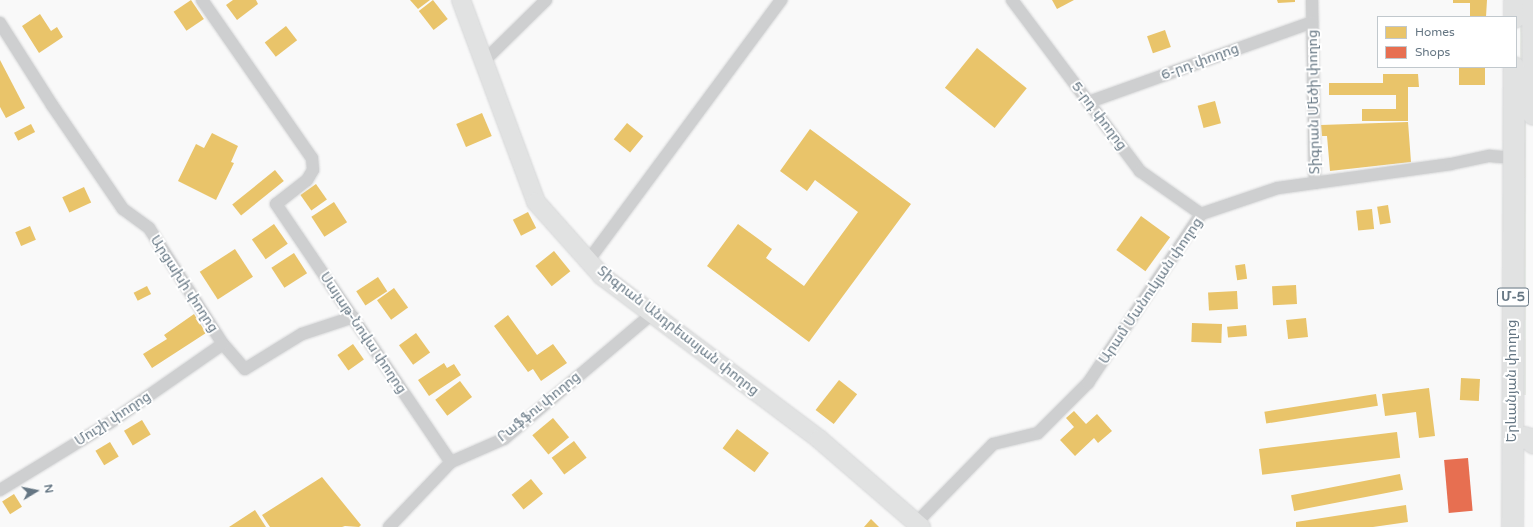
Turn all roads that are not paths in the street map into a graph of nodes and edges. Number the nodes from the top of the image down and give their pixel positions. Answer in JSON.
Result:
{"nodes":[{"id":1,"x":202,"y":0,"type":"edge"},
{"id":2,"x":460,"y":0,"type":"edge"},
{"id":3,"x":546,"y":0,"type":"edge"},
{"id":4,"x":781,"y":0,"type":"edge"},
{"id":5,"x":1012,"y":0,"type":"edge"},
{"id":6,"x":1312,"y":0,"type":"edge"},
{"id":7,"x":1514,"y":0,"type":"edge"},
{"id":8,"x":1532,"y":0,"type":"edge"},
{"id":9,"x":1312,"y":22,"type":"junction"},
{"id":10,"x":0,"y":23,"type":"edge"},
{"id":11,"x":1526,"y":23,"type":"edge"},
{"id":12,"x":484,"y":61,"type":"junction"},
{"id":13,"x":1514,"y":68,"type":"edge"},
{"id":14,"x":1088,"y":102,"type":"junction"},
{"id":15,"x":1533,"y":114,"type":"edge"},
{"id":16,"x":1514,"y":158,"type":"junction"},
{"id":17,"x":1315,"y":183,"type":"junction"},
{"id":18,"x":1201,"y":214,"type":"junction"},
{"id":19,"x":588,"y":261,"type":"junction"},
{"id":20,"x":652,"y":314,"type":"junction"},
{"id":21,"x":352,"y":317,"type":"junction"},
{"id":22,"x":223,"y":344,"type":"junction"},
{"id":23,"x":1533,"y":443,"type":"edge"},
{"id":24,"x":1512,"y":445,"type":"junction"},
{"id":25,"x":451,"y":462,"type":"junction"},
{"id":26,"x":0,"y":490,"type":"edge"},
{"id":27,"x":919,"y":525,"type":"edge"},
{"id":28,"x":389,"y":527,"type":"edge"},
{"id":29,"x":1512,"y":527,"type":"edge"}],
"edges":[{"from":1,"to":21,"type":"street","name":"Սայաթ-Նովա փողոց"},
{"from":2,"to":12,"type":"main road","name":"Տիգրան Անդրեասյան փողոց"},
{"from":3,"to":12,"type":"street"},
{"from":4,"to":19,"type":"street"},
{"from":5,"to":14,"type":"street","name":"5-րդ փողոց"},
{"from":6,"to":9,"type":"street","name":"Տիգրան Մեծի փողոց"},
{"from":7,"to":11,"type":"highway"},
{"from":8,"to":11,"type":"highway"},
{"from":9,"to":14,"type":"street","name":"6-րդ փողոց"},
{"from":9,"to":17,"type":"street","name":"Տիգրան Մեծի փողոց"},
{"from":10,"to":22,"type":"street","name":"Արցախի փողոց"},
{"from":11,"to":15,"type":"highway"},
{"from":12,"to":19,"type":"main road","name":"Տիգրան Անդրեասյան փողոց"},
{"from":13,"to":16,"type":"highway","name":"Երևանյան փողոց","number":"Մ-5"},
{"from":14,"to":18,"type":"street","name":"5-րդ փողոց"},
{"from":16,"to":17,"type":"street","name":"Արամ Մանուկյան փողոց"},
{"from":16,"to":24,"type":"highway","name":"Երևանյան փողոց","number":"Մ-5"},
{"from":17,"to":18,"type":"street","name":"Արամ Մանուկյան փողոց"},
{"from":18,"to":27,"type":"street","name":"Արամ Մանուկյան փողոց"},
{"from":19,"to":20,"type":"main road","name":"Տիգրան Անդրեասյան փողոց"},
{"from":20,"to":25,"type":"street","name":"Րաֆֆու փողոց"},
{"from":20,"to":27,"type":"main road","name":"Տիգրան Անդրեասյան փողոց"},
{"from":21,"to":22,"type":"street","name":"Արցախի փողոց"},
{"from":21,"to":25,"type":"street","name":"Սայաթ-Նովա փողոց"},
{"from":22,"to":26,"type":"street","name":"Մուշի փողոց"},
{"from":23,"to":24,"type":"highway"},
{"from":24,"to":29,"type":"highway","name":"Երևանյան փողոց","number":"Մ-5"},
{"from":25,"to":28,"type":"street","name":"Րաֆֆու փողոց"}]}
